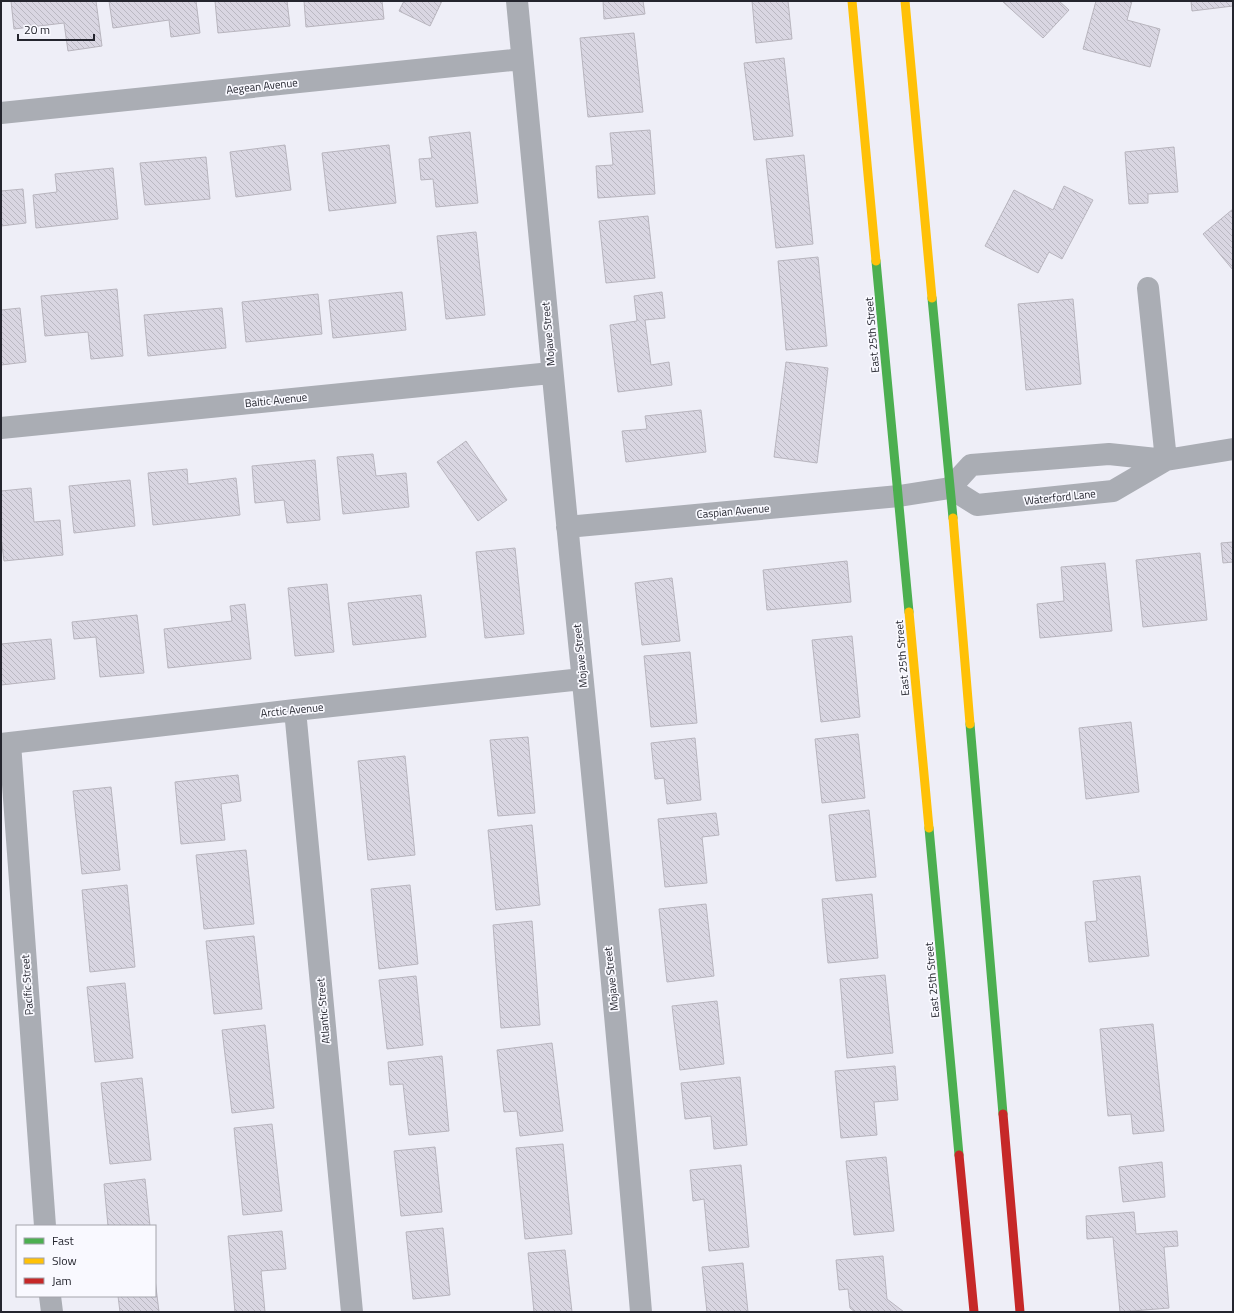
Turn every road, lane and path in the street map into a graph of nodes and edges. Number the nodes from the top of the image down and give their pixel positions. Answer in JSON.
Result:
{"nodes":[{"id":1,"x":517,"y":1,"type":"edge"},
{"id":2,"x":852,"y":1,"type":"edge"},
{"id":3,"x":905,"y":1,"type":"edge"},
{"id":4,"x":522,"y":59,"type":"junction"},
{"id":5,"x":1,"y":113,"type":"edge"},
{"id":6,"x":1148,"y":288,"type":"dead end"},
{"id":7,"x":551,"y":373,"type":"junction"},
{"id":8,"x":1,"y":428,"type":"edge"},
{"id":9,"x":1233,"y":449,"type":"edge"},
{"id":10,"x":1166,"y":460,"type":"junction"},
{"id":11,"x":950,"y":488,"type":"junction"},
{"id":12,"x":899,"y":496,"type":"junction"},
{"id":13,"x":567,"y":527,"type":"junction"},
{"id":14,"x":582,"y":679,"type":"junction"},
{"id":15,"x":295,"y":710,"type":"junction"},
{"id":16,"x":5,"y":744,"type":"edge"},
{"id":17,"x":45,"y":1225,"type":"edge"},
{"id":18,"x":50,"y":1297,"type":"edge"},
{"id":19,"x":52,"y":1312,"type":"edge"},
{"id":20,"x":352,"y":1312,"type":"edge"},
{"id":21,"x":641,"y":1312,"type":"edge"},
{"id":22,"x":974,"y":1312,"type":"edge"},
{"id":23,"x":1020,"y":1312,"type":"edge"}],
"edges":[{"from":1,"to":4,"type":"street","name":"Mojave Street"},
{"from":2,"to":12,"type":"street","name":"East 25th Street"},
{"from":3,"to":11,"type":"street"},
{"from":4,"to":5,"type":"street","name":"Aegean Avenue"},
{"from":4,"to":7,"type":"street","name":"Mojave Street"},
{"from":6,"to":10,"type":"street"},
{"from":7,"to":8,"type":"street","name":"Baltic Avenue"},
{"from":7,"to":13,"type":"street","name":"Mojave Street"},
{"from":9,"to":10,"type":"street","name":"Waterford Lane"},
{"from":10,"to":11,"type":"street","name":"Waterford Lane"},
{"from":10,"to":11,"type":"street","name":"Waterford Lane"},
{"from":11,"to":12,"type":"street"},
{"from":11,"to":23,"type":"street"},
{"from":12,"to":13,"type":"street","name":"Caspian Avenue"},
{"from":12,"to":22,"type":"street","name":"East 25th Street"},
{"from":13,"to":14,"type":"street","name":"Mojave Street"},
{"from":14,"to":15,"type":"street","name":"Arctic Avenue"},
{"from":14,"to":21,"type":"street","name":"Mojave Street"},
{"from":15,"to":16,"type":"street","name":"Arctic Avenue"},
{"from":15,"to":20,"type":"street","name":"Atlantic Street"},
{"from":16,"to":17,"type":"street","name":"Pacific Street"},
{"from":18,"to":19,"type":"street"}]}
